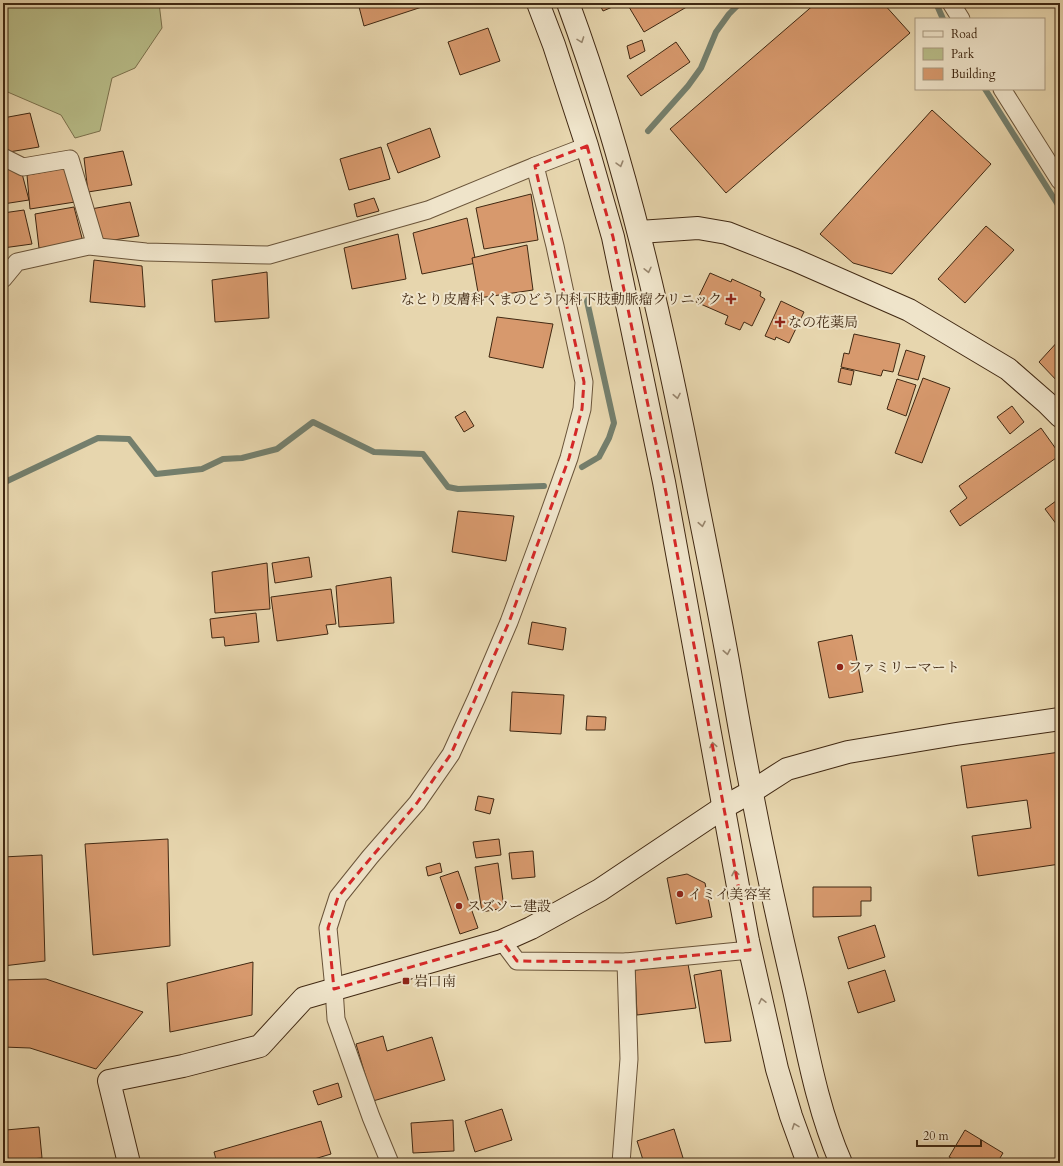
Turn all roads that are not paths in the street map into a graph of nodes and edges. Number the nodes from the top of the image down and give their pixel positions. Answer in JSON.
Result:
{"nodes":[{"id":1,"x":538,"y":3,"type":"edge"},
{"id":2,"x":568,"y":3,"type":"edge"},
{"id":3,"x":951,"y":3,"type":"edge"},
{"id":4,"x":960,"y":18,"type":"edge"},
{"id":5,"x":1003,"y":90,"type":"edge"},
{"id":6,"x":587,"y":146,"type":"junction"},
{"id":7,"x":3,"y":157,"type":"edge"},
{"id":8,"x":535,"y":166,"type":"junction"},
{"id":9,"x":1060,"y":181,"type":"edge"},
{"id":10,"x":639,"y":232,"type":"junction"},
{"id":11,"x":96,"y":246,"type":"junction"},
{"id":12,"x":3,"y":280,"type":"edge"},
{"id":13,"x":1060,"y":416,"type":"edge"},
{"id":14,"x":1060,"y":719,"type":"edge"},
{"id":15,"x":751,"y":792,"type":"junction"},
{"id":16,"x":724,"y":807,"type":"junction"},
{"id":17,"x":502,"y":941,"type":"junction"},
{"id":18,"x":750,"y":950,"type":"junction"},
{"id":19,"x":626,"y":962,"type":"junction"},
{"id":20,"x":334,"y":989,"type":"junction"},
{"id":21,"x":130,"y":1163,"type":"edge"},
{"id":22,"x":390,"y":1163,"type":"edge"},
{"id":23,"x":621,"y":1163,"type":"edge"},
{"id":24,"x":808,"y":1163,"type":"edge"},
{"id":25,"x":841,"y":1163,"type":"edge"}],
"edges":[{"from":1,"to":6,"type":"street"},
{"from":2,"to":10,"type":"street","one_way":true},
{"from":3,"to":4,"type":"street"},
{"from":5,"to":9,"type":"street"},
{"from":6,"to":8,"type":"street"},
{"from":16,"to":6,"type":"street","one_way":true},
{"from":7,"to":11,"type":"street"},
{"from":8,"to":11,"type":"street"},
{"from":8,"to":20,"type":"street"},
{"from":10,"to":13,"type":"street"},
{"from":10,"to":15,"type":"street","one_way":true},
{"from":11,"to":12,"type":"street"},
{"from":14,"to":15,"type":"street"},
{"from":15,"to":16,"type":"street"},
{"from":15,"to":25,"type":"street"},
{"from":16,"to":17,"type":"street"},
{"from":18,"to":16,"type":"street","one_way":true},
{"from":17,"to":19,"type":"street"},
{"from":17,"to":20,"type":"street"},
{"from":18,"to":19,"type":"street"},
{"from":24,"to":18,"type":"street","one_way":true},
{"from":19,"to":23,"type":"street"},
{"from":20,"to":21,"type":"street"},
{"from":20,"to":22,"type":"street"}]}
